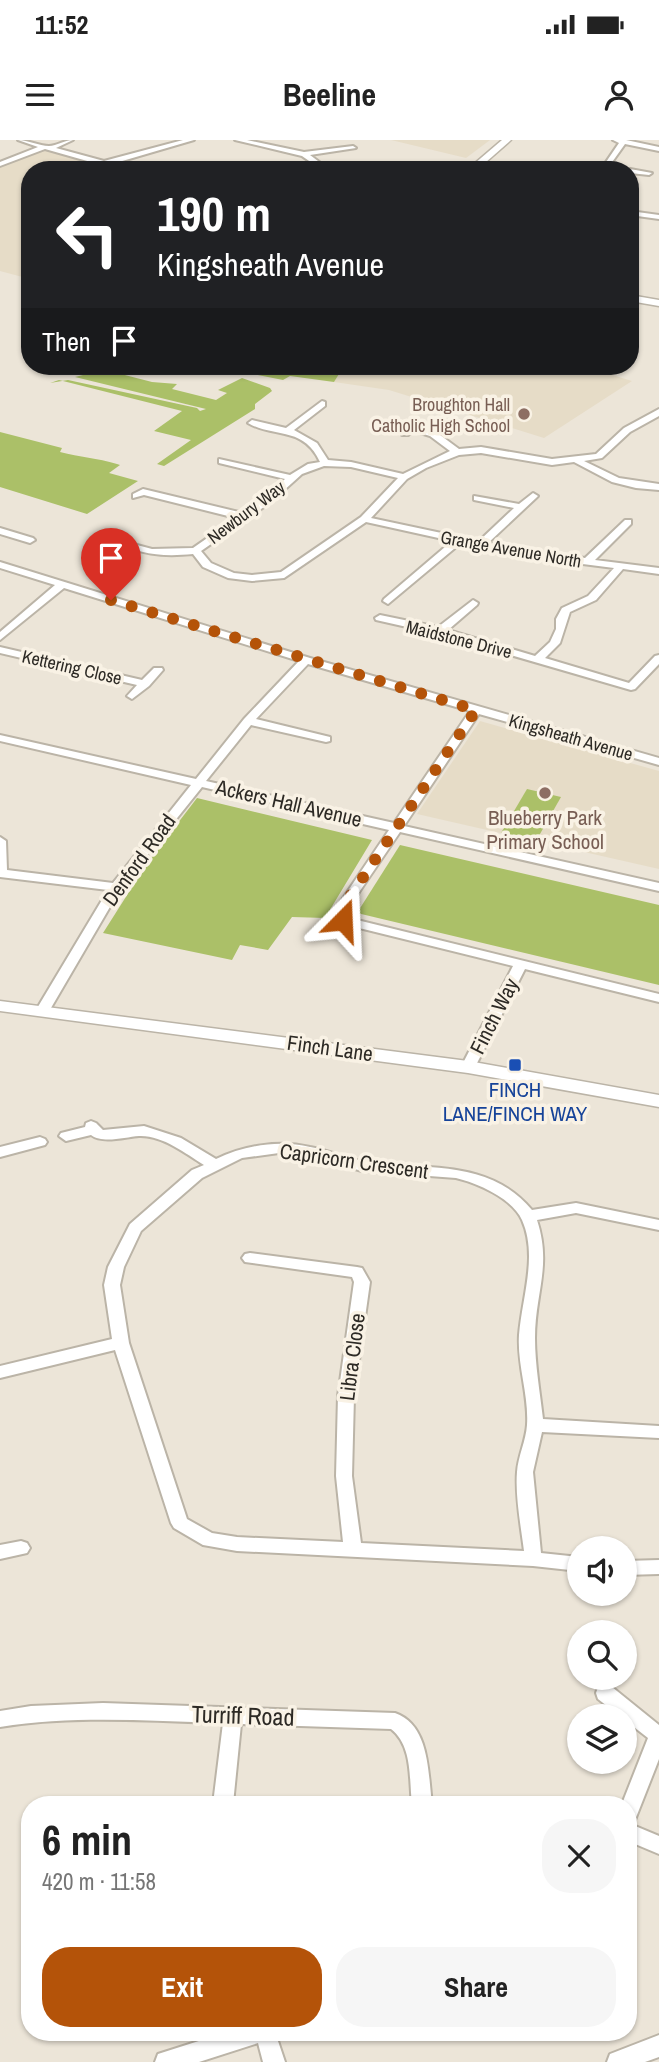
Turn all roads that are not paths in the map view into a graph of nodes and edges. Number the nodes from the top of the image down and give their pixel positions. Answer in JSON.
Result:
{"nodes":[{"id":1,"x":20,"y":140,"type":"edge"},
{"id":2,"x":70,"y":140,"type":"edge"},
{"id":3,"x":191,"y":140,"type":"edge"},
{"id":4,"x":238,"y":140,"type":"edge"},
{"id":5,"x":507,"y":140,"type":"edge"},
{"id":6,"x":619,"y":141,"type":"edge"},
{"id":7,"x":39,"y":144,"type":"edge"},
{"id":8,"x":58,"y":145,"type":"junction"},
{"id":9,"x":353,"y":148,"type":"dead end"},
{"id":10,"x":659,"y":149,"type":"edge"},
{"id":11,"x":304,"y":154,"type":"junction"},
{"id":12,"x":95,"y":161,"type":"edge"},
{"id":13,"x":116,"y":161,"type":"edge"},
{"id":14,"x":314,"y":161,"type":"edge"},
{"id":15,"x":482,"y":161,"type":"edge"},
{"id":16,"x":609,"y":161,"type":"edge"},
{"id":17,"x":0,"y":164,"type":"edge"},
{"id":18,"x":639,"y":172,"type":"edge"},
{"id":19,"x":649,"y":173,"type":"dead end"},
{"id":20,"x":639,"y":214,"type":"edge"},
{"id":21,"x":659,"y":217,"type":"edge"},
{"id":22,"x":639,"y":300,"type":"edge"},
{"id":23,"x":659,"y":303,"type":"edge"},
{"id":24,"x":322,"y":404,"type":"dead end"},
{"id":25,"x":659,"y":412,"type":"edge"},
{"id":26,"x":252,"y":424,"type":"dead end"},
{"id":27,"x":287,"y":431,"type":"junction"},
{"id":28,"x":405,"y":433,"type":"dead end"},
{"id":29,"x":457,"y":452,"type":"junction"},
{"id":30,"x":232,"y":454,"type":"dead end"},
{"id":31,"x":577,"y":460,"type":"junction"},
{"id":32,"x":222,"y":461,"type":"junction"},
{"id":33,"x":325,"y":463,"type":"junction"},
{"id":34,"x":211,"y":468,"type":"dead end"},
{"id":35,"x":404,"y":477,"type":"junction"},
{"id":36,"x":292,"y":478,"type":"junction"},
{"id":37,"x":659,"y":487,"type":"edge"},
{"id":38,"x":135,"y":496,"type":"dead end"},
{"id":39,"x":533,"y":496,"type":"dead end"},
{"id":40,"x":477,"y":498,"type":"dead end"},
{"id":41,"x":521,"y":507,"type":"junction"},
{"id":42,"x":242,"y":516,"type":"junction"},
{"id":43,"x":364,"y":519,"type":"junction"},
{"id":44,"x":628,"y":522,"type":"dead end"},
{"id":45,"x":0,"y":531,"type":"edge"},
{"id":46,"x":102,"y":539,"type":"dead end"},
{"id":47,"x":30,"y":540,"type":"dead end"},
{"id":48,"x":458,"y":541,"type":"junction"},
{"id":49,"x":480,"y":545,"type":"junction"},
{"id":50,"x":196,"y":551,"type":"junction"},
{"id":51,"x":587,"y":562,"type":"junction"},
{"id":52,"x":0,"y":565,"type":"edge"},
{"id":53,"x":619,"y":568,"type":"junction"},
{"id":54,"x":659,"y":571,"type":"edge"},
{"id":55,"x":62,"y":585,"type":"junction"},
{"id":56,"x":388,"y":601,"type":"dead end"},
{"id":57,"x":473,"y":603,"type":"dead end"},
{"id":58,"x":380,"y":618,"type":"dead end"},
{"id":59,"x":440,"y":631,"type":"junction"},
{"id":60,"x":0,"y":637,"type":"edge"},
{"id":61,"x":0,"y":650,"type":"edge"},
{"id":62,"x":659,"y":658,"type":"edge"},
{"id":63,"x":538,"y":659,"type":"junction"},
{"id":64,"x":306,"y":660,"type":"junction"},
{"id":65,"x":158,"y":670,"type":"dead end"},
{"id":66,"x":145,"y":684,"type":"junction"},
{"id":67,"x":132,"y":696,"type":"dead end"},
{"id":68,"x":476,"y":710,"type":"junction"},
{"id":69,"x":248,"y":721,"type":"junction"},
{"id":70,"x":0,"y":738,"type":"edge"},
{"id":71,"x":327,"y":739,"type":"dead end"},
{"id":72,"x":659,"y":762,"type":"edge"},
{"id":73,"x":197,"y":782,"type":"junction"},
{"id":74,"x":397,"y":827,"type":"junction"},
{"id":75,"x":0,"y":841,"type":"edge"},
{"id":76,"x":0,"y":872,"type":"edge"},
{"id":77,"x":116,"y":887,"type":"junction"},
{"id":78,"x":659,"y":887,"type":"edge"},
{"id":79,"x":520,"y":965,"type":"junction"},
{"id":80,"x":659,"y":998,"type":"edge"},
{"id":81,"x":0,"y":1006,"type":"edge"},
{"id":82,"x":43,"y":1010,"type":"junction"},
{"id":83,"x":468,"y":1067,"type":"junction"},
{"id":84,"x":659,"y":1101,"type":"edge"},
{"id":85,"x":65,"y":1136,"type":"dead end"},
{"id":86,"x":40,"y":1142,"type":"dead end"},
{"id":87,"x":0,"y":1152,"type":"edge"},
{"id":88,"x":214,"y":1164,"type":"junction"},
{"id":89,"x":528,"y":1216,"type":"junction"},
{"id":90,"x":659,"y":1225,"type":"edge"},
{"id":91,"x":250,"y":1258,"type":"dead end"},
{"id":92,"x":121,"y":1343,"type":"junction"},
{"id":93,"x":0,"y":1372,"type":"edge"},
{"id":94,"x":535,"y":1425,"type":"junction"},
{"id":95,"x":659,"y":1432,"type":"edge"},
{"id":96,"x":21,"y":1548,"type":"dead end"},
{"id":97,"x":353,"y":1549,"type":"junction"},
{"id":98,"x":0,"y":1552,"type":"edge"},
{"id":99,"x":533,"y":1559,"type":"junction"},
{"id":100,"x":567,"y":1563,"type":"edge"},
{"id":101,"x":659,"y":1567,"type":"edge"},
{"id":102,"x":637,"y":1568,"type":"edge"},
{"id":103,"x":605,"y":1693,"type":"dead end"},
{"id":104,"x":233,"y":1714,"type":"junction"},
{"id":105,"x":0,"y":1719,"type":"edge"},
{"id":106,"x":659,"y":1735,"type":"edge"},
{"id":107,"x":224,"y":1796,"type":"edge"},
{"id":108,"x":421,"y":1796,"type":"edge"},
{"id":109,"x":635,"y":1796,"type":"edge"},
{"id":110,"x":637,"y":1836,"type":"edge"},
{"id":111,"x":659,"y":1846,"type":"edge"},
{"id":112,"x":231,"y":2041,"type":"edge"},
{"id":113,"x":268,"y":2041,"type":"edge"},
{"id":114,"x":659,"y":2046,"type":"edge"},
{"id":115,"x":166,"y":2062,"type":"edge"},
{"id":116,"x":274,"y":2062,"type":"edge"},
{"id":117,"x":618,"y":2062,"type":"edge"}],
"edges":[{"from":1,"to":7,"type":"street"},
{"from":2,"to":8,"type":"street"},
{"from":3,"to":13,"type":"street"},
{"from":4,"to":11,"type":"street"},
{"from":5,"to":15,"type":"street"},
{"from":6,"to":10,"type":"street"},
{"from":6,"to":16,"type":"street"},
{"from":7,"to":8,"type":"street"},
{"from":7,"to":8,"type":"street"},
{"from":7,"to":12,"type":"street"},
{"from":7,"to":17,"type":"street"},
{"from":9,"to":11,"type":"street"},
{"from":11,"to":14,"type":"street"},
{"from":18,"to":19,"type":"street"},
{"from":20,"to":21,"type":"street"},
{"from":22,"to":23,"type":"street"},
{"from":24,"to":27,"type":"street"},
{"from":25,"to":31,"type":"street"},
{"from":26,"to":27,"type":"street"},
{"from":27,"to":33,"type":"street"},
{"from":28,"to":29,"type":"street"},
{"from":29,"to":31,"type":"street"},
{"from":29,"to":35,"type":"street","name":"Newbury Way"},
{"from":30,"to":32,"type":"street"},
{"from":31,"to":37,"type":"street"},
{"from":32,"to":34,"type":"street"},
{"from":32,"to":36,"type":"street"},
{"from":33,"to":35,"type":"street","name":"Newbury Way"},
{"from":33,"to":36,"type":"street","name":"Newbury Way"},
{"from":35,"to":43,"type":"street","name":"Newbury Way"},
{"from":36,"to":42,"type":"street","name":"Newbury Way"},
{"from":38,"to":42,"type":"street"},
{"from":39,"to":41,"type":"street"},
{"from":40,"to":41,"type":"street"},
{"from":41,"to":49,"type":"street"},
{"from":42,"to":50,"type":"street","name":"Newbury Way"},
{"from":43,"to":48,"type":"street","name":"Grange Avenue North"},
{"from":43,"to":50,"type":"street","name":"Newbury Way"},
{"from":44,"to":51,"type":"street"},
{"from":45,"to":47,"type":"street"},
{"from":46,"to":50,"type":"street"},
{"from":48,"to":49,"type":"street","name":"Grange Avenue North"},
{"from":48,"to":56,"type":"street"},
{"from":49,"to":51,"type":"street","name":"Grange Avenue North"},
{"from":51,"to":53,"type":"street","name":"Grange Avenue North"},
{"from":52,"to":55,"type":"street","name":"Kingsheath Avenue"},
{"from":53,"to":54,"type":"street","name":"Grange Avenue North"},
{"from":53,"to":63,"type":"street","name":"Maidstone Drive"},
{"from":55,"to":60,"type":"street"},
{"from":55,"to":64,"type":"street","name":"Kingsheath Avenue"},
{"from":57,"to":59,"type":"street"},
{"from":58,"to":59,"type":"street","name":"Maidstone Drive"},
{"from":59,"to":63,"type":"street","name":"Maidstone Drive"},
{"from":61,"to":66,"type":"street","name":"Kettering Close"},
{"from":62,"to":63,"type":"street","name":"Maidstone Drive"},
{"from":64,"to":68,"type":"street","name":"Kingsheath Avenue"},
{"from":64,"to":69,"type":"street","name":"Denford Road"},
{"from":65,"to":66,"type":"street"},
{"from":66,"to":67,"type":"street"},
{"from":68,"to":72,"type":"street","name":"Kingsheath Avenue"},
{"from":68,"to":74,"type":"street"},
{"from":69,"to":71,"type":"street"},
{"from":69,"to":73,"type":"street","name":"Denford Road"},
{"from":70,"to":73,"type":"street","name":"Ackers Hall Avenue"},
{"from":73,"to":74,"type":"street","name":"Ackers Hall Avenue"},
{"from":73,"to":77,"type":"street","name":"Denford Road"},
{"from":74,"to":78,"type":"street","name":"Ackers Hall Avenue"},
{"from":74,"to":79,"type":"street"},
{"from":75,"to":76,"type":"street"},
{"from":76,"to":77,"type":"street"},
{"from":77,"to":82,"type":"street","name":"Denford Road"},
{"from":79,"to":80,"type":"street"},
{"from":79,"to":83,"type":"street","name":"Finch Way"},
{"from":81,"to":82,"type":"street","name":"Finch Lane"},
{"from":82,"to":83,"type":"street","name":"Finch Lane"},
{"from":83,"to":84,"type":"street","name":"Finch Lane"},
{"from":85,"to":88,"type":"street"},
{"from":86,"to":87,"type":"street"},
{"from":88,"to":89,"type":"street","name":"Capricorn Crescent"},
{"from":88,"to":92,"type":"street","name":"Capricorn Crescent"},
{"from":89,"to":90,"type":"street"},
{"from":89,"to":94,"type":"street"},
{"from":91,"to":97,"type":"street","name":"Libra Close"},
{"from":92,"to":93,"type":"street"},
{"from":92,"to":97,"type":"street","name":"Capricorn Crescent"},
{"from":94,"to":95,"type":"street"},
{"from":94,"to":99,"type":"street"},
{"from":96,"to":98,"type":"street"},
{"from":97,"to":99,"type":"street","name":"Capricorn Crescent"},
{"from":99,"to":100,"type":"street","name":"Capricorn Crescent"},
{"from":101,"to":102,"type":"street"},
{"from":103,"to":106,"type":"street"},
{"from":104,"to":105,"type":"street","name":"Turriff Road"},
{"from":104,"to":107,"type":"street"},
{"from":104,"to":108,"type":"street","name":"Turriff Road"},
{"from":106,"to":109,"type":"street"},
{"from":110,"to":111,"type":"street"},
{"from":112,"to":115,"type":"street"},
{"from":113,"to":116,"type":"street"},
{"from":114,"to":117,"type":"street"}]}
